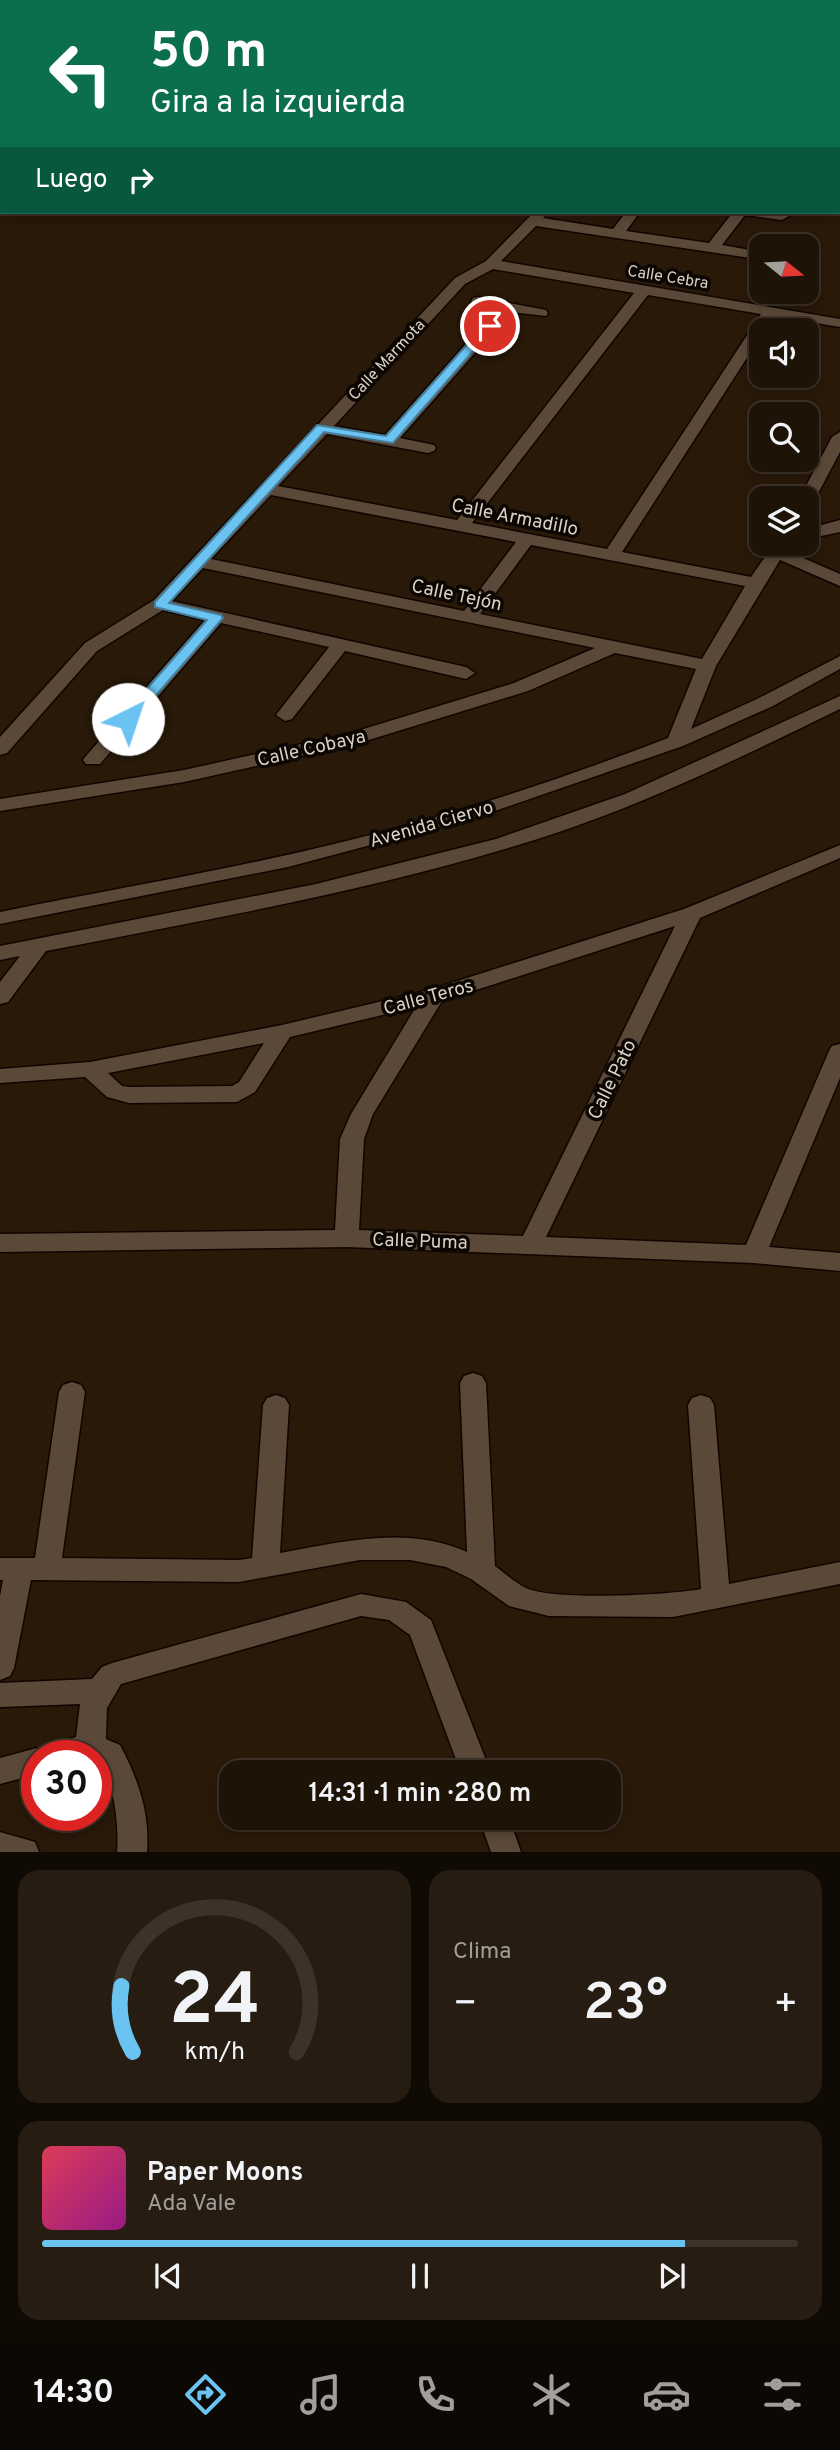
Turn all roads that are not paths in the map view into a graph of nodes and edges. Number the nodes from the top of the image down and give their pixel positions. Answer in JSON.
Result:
{"nodes":[{"id":1,"x":631,"y":214,"type":"edge"},
{"id":2,"x":738,"y":214,"type":"edge"},
{"id":3,"x":766,"y":214,"type":"edge"},
{"id":4,"x":538,"y":216,"type":"edge"},
{"id":5,"x":782,"y":216,"type":"dead end"},
{"id":6,"x":615,"y":234,"type":"junction"},
{"id":7,"x":713,"y":248,"type":"junction"},
{"id":8,"x":749,"y":254,"type":"edge"},
{"id":9,"x":491,"y":264,"type":"junction"},
{"id":10,"x":644,"y":290,"type":"junction"},
{"id":11,"x":478,"y":301,"type":"dead end"},
{"id":12,"x":507,"y":307,"type":"junction"},
{"id":13,"x":770,"y":311,"type":"junction"},
{"id":14,"x":541,"y":313,"type":"dead end"},
{"id":15,"x":840,"y":323,"type":"edge"},
{"id":16,"x":321,"y":428,"type":"junction"},
{"id":17,"x":840,"y":437,"type":"edge"},
{"id":18,"x":388,"y":440,"type":"junction"},
{"id":19,"x":428,"y":448,"type":"dead end"},
{"id":20,"x":814,"y":486,"type":"edge"},
{"id":21,"x":267,"y":489,"type":"junction"},
{"id":22,"x":840,"y":525,"type":"edge"},
{"id":23,"x":461,"y":526,"type":"junction"},
{"id":24,"x":819,"y":532,"type":"edge"},
{"id":25,"x":527,"y":539,"type":"junction"},
{"id":26,"x":611,"y":555,"type":"junction"},
{"id":27,"x":775,"y":556,"type":"edge"},
{"id":28,"x":795,"y":556,"type":"edge"},
{"id":29,"x":199,"y":562,"type":"junction"},
{"id":30,"x":840,"y":581,"type":"edge"},
{"id":31,"x":756,"y":583,"type":"junction"},
{"id":32,"x":160,"y":604,"type":"junction"},
{"id":33,"x":216,"y":618,"type":"junction"},
{"id":34,"x":468,"y":618,"type":"junction"},
{"id":35,"x":340,"y":645,"type":"junction"},
{"id":36,"x":611,"y":648,"type":"junction"},
{"id":37,"x":840,"y":661,"type":"edge"},
{"id":38,"x":708,"y":667,"type":"junction"},
{"id":39,"x":466,"y":673,"type":"dead end"},
{"id":40,"x":772,"y":701,"type":"junction"},
{"id":41,"x":840,"y":703,"type":"edge"},
{"id":42,"x":285,"y":715,"type":"dead end"},
{"id":43,"x":676,"y":742,"type":"junction"},
{"id":44,"x":0,"y":749,"type":"edge"},
{"id":45,"x":93,"y":760,"type":"dead end"},
{"id":46,"x":0,"y":805,"type":"edge"},
{"id":47,"x":383,"y":839,"type":"junction"},
{"id":48,"x":840,"y":851,"type":"edge"},
{"id":49,"x":410,"y":869,"type":"junction"},
{"id":50,"x":691,"y":915,"type":"junction"},
{"id":51,"x":0,"y":918,"type":"edge"},
{"id":52,"x":39,"y":945,"type":"junction"},
{"id":53,"x":0,"y":953,"type":"edge"},
{"id":54,"x":434,"y":996,"type":"junction"},
{"id":55,"x":0,"y":997,"type":"edge"},
{"id":56,"x":282,"y":1031,"type":"junction"},
{"id":57,"x":840,"y":1051,"type":"edge"},
{"id":58,"x":90,"y":1069,"type":"junction"},
{"id":59,"x":0,"y":1076,"type":"edge"},
{"id":60,"x":347,"y":1238,"type":"junction"},
{"id":61,"x":0,"y":1243,"type":"edge"},
{"id":62,"x":531,"y":1244,"type":"junction"},
{"id":63,"x":754,"y":1254,"type":"junction"},
{"id":64,"x":840,"y":1262,"type":"edge"},
{"id":65,"x":473,"y":1383,"type":"dead end"},
{"id":66,"x":72,"y":1392,"type":"dead end"},
{"id":67,"x":275,"y":1405,"type":"dead end"},
{"id":68,"x":701,"y":1405,"type":"dead end"},
{"id":69,"x":265,"y":1567,"type":"junction"},
{"id":70,"x":47,"y":1568,"type":"junction"},
{"id":71,"x":9,"y":1569,"type":"edge"},
{"id":72,"x":481,"y":1571,"type":"junction"},
{"id":73,"x":840,"y":1573,"type":"edge"},
{"id":74,"x":716,"y":1599,"type":"junction"},
{"id":75,"x":0,"y":1668,"type":"edge"},
{"id":76,"x":97,"y":1691,"type":"junction"},
{"id":77,"x":0,"y":1695,"type":"edge"},
{"id":78,"x":91,"y":1740,"type":"edge"},
{"id":79,"x":112,"y":1757,"type":"edge"},
{"id":80,"x":471,"y":1760,"type":"edge"},
{"id":81,"x":21,"y":1765,"type":"edge"},
{"id":82,"x":0,"y":1771,"type":"edge"},
{"id":83,"x":498,"y":1830,"type":"edge"},
{"id":84,"x":0,"y":1845,"type":"edge"},
{"id":85,"x":24,"y":1852,"type":"edge"},
{"id":86,"x":132,"y":1852,"type":"edge"},
{"id":87,"x":506,"y":1852,"type":"edge"}],
"edges":[{"from":1,"to":6,"type":"street"},
{"from":2,"to":7,"type":"street"},
{"from":3,"to":5,"type":"street"},
{"from":4,"to":6,"type":"street"},
{"from":4,"to":9,"type":"street","name":"Calle Marmota"},
{"from":6,"to":7,"type":"street"},
{"from":7,"to":8,"type":"street"},
{"from":9,"to":10,"type":"street","name":"Calle Cebra"},
{"from":9,"to":16,"type":"street","name":"Calle Marmota"},
{"from":10,"to":13,"type":"street","name":"Calle Cebra"},
{"from":10,"to":23,"type":"street"},
{"from":11,"to":12,"type":"street"},
{"from":12,"to":14,"type":"street"},
{"from":12,"to":18,"type":"street"},
{"from":13,"to":15,"type":"street","name":"Calle Cebra"},
{"from":13,"to":26,"type":"street"},
{"from":16,"to":18,"type":"street"},
{"from":16,"to":21,"type":"street","name":"Calle Marmota"},
{"from":17,"to":20,"type":"street"},
{"from":18,"to":19,"type":"street"},
{"from":21,"to":23,"type":"street","name":"Calle Armadillo"},
{"from":21,"to":29,"type":"street","name":"Calle Marmota"},
{"from":22,"to":24,"type":"street"},
{"from":23,"to":25,"type":"street","name":"Calle Armadillo"},
{"from":25,"to":26,"type":"street","name":"Calle Armadillo"},
{"from":25,"to":34,"type":"street"},
{"from":26,"to":31,"type":"street","name":"Calle Armadillo"},
{"from":27,"to":31,"type":"street"},
{"from":28,"to":30,"type":"street"},
{"from":29,"to":32,"type":"street","name":"Calle Marmota"},
{"from":29,"to":34,"type":"street","name":"Calle Tejón"},
{"from":31,"to":38,"type":"street"},
{"from":32,"to":33,"type":"street"},
{"from":32,"to":44,"type":"street","name":"Calle Marmota"},
{"from":33,"to":35,"type":"street"},
{"from":33,"to":45,"type":"street"},
{"from":34,"to":36,"type":"street","name":"Calle Tejón"},
{"from":35,"to":39,"type":"street"},
{"from":35,"to":42,"type":"street"},
{"from":36,"to":38,"type":"street","name":"Calle Tejón"},
{"from":36,"to":46,"type":"street","name":"Calle Cobaya"},
{"from":37,"to":40,"type":"street","name":"Avenida Ciervo"},
{"from":38,"to":43,"type":"street"},
{"from":40,"to":41,"type":"street"},
{"from":40,"to":43,"type":"street","name":"Avenida Ciervo"},
{"from":41,"to":49,"type":"street","name":"Avenida Ciervo"},
{"from":43,"to":47,"type":"street","name":"Avenida Ciervo"},
{"from":47,"to":49,"type":"street"},
{"from":47,"to":51,"type":"street","name":"Avenida Ciervo"},
{"from":48,"to":50,"type":"street","name":"Calle Teros"},
{"from":49,"to":52,"type":"street","name":"Avenida Ciervo"},
{"from":50,"to":54,"type":"street","name":"Calle Teros"},
{"from":50,"to":62,"type":"street","name":"Calle Pato"},
{"from":52,"to":53,"type":"street","name":"Avenida Ciervo"},
{"from":52,"to":55,"type":"street"},
{"from":54,"to":56,"type":"street","name":"Calle Teros"},
{"from":54,"to":60,"type":"street"},
{"from":56,"to":58,"type":"street","name":"Calle Teros"},
{"from":56,"to":58,"type":"street"},
{"from":57,"to":63,"type":"street"},
{"from":58,"to":59,"type":"street","name":"Calle Teros"},
{"from":60,"to":61,"type":"street","name":"Calle Puma"},
{"from":60,"to":62,"type":"street","name":"Calle Puma"},
{"from":62,"to":63,"type":"street","name":"Calle Puma"},
{"from":63,"to":64,"type":"street","name":"Calle Puma"},
{"from":65,"to":72,"type":"street"},
{"from":66,"to":70,"type":"street"},
{"from":67,"to":69,"type":"street"},
{"from":68,"to":74,"type":"street"},
{"from":69,"to":70,"type":"street"},
{"from":69,"to":72,"type":"street"},
{"from":70,"to":71,"type":"street"},
{"from":71,"to":75,"type":"street"},
{"from":72,"to":74,"type":"street"},
{"from":73,"to":74,"type":"street"},
{"from":76,"to":77,"type":"street"},
{"from":76,"to":78,"type":"street"},
{"from":76,"to":80,"type":"street"},
{"from":79,"to":86,"type":"street"},
{"from":81,"to":82,"type":"street"},
{"from":83,"to":87,"type":"street"},
{"from":84,"to":85,"type":"street"}]}
